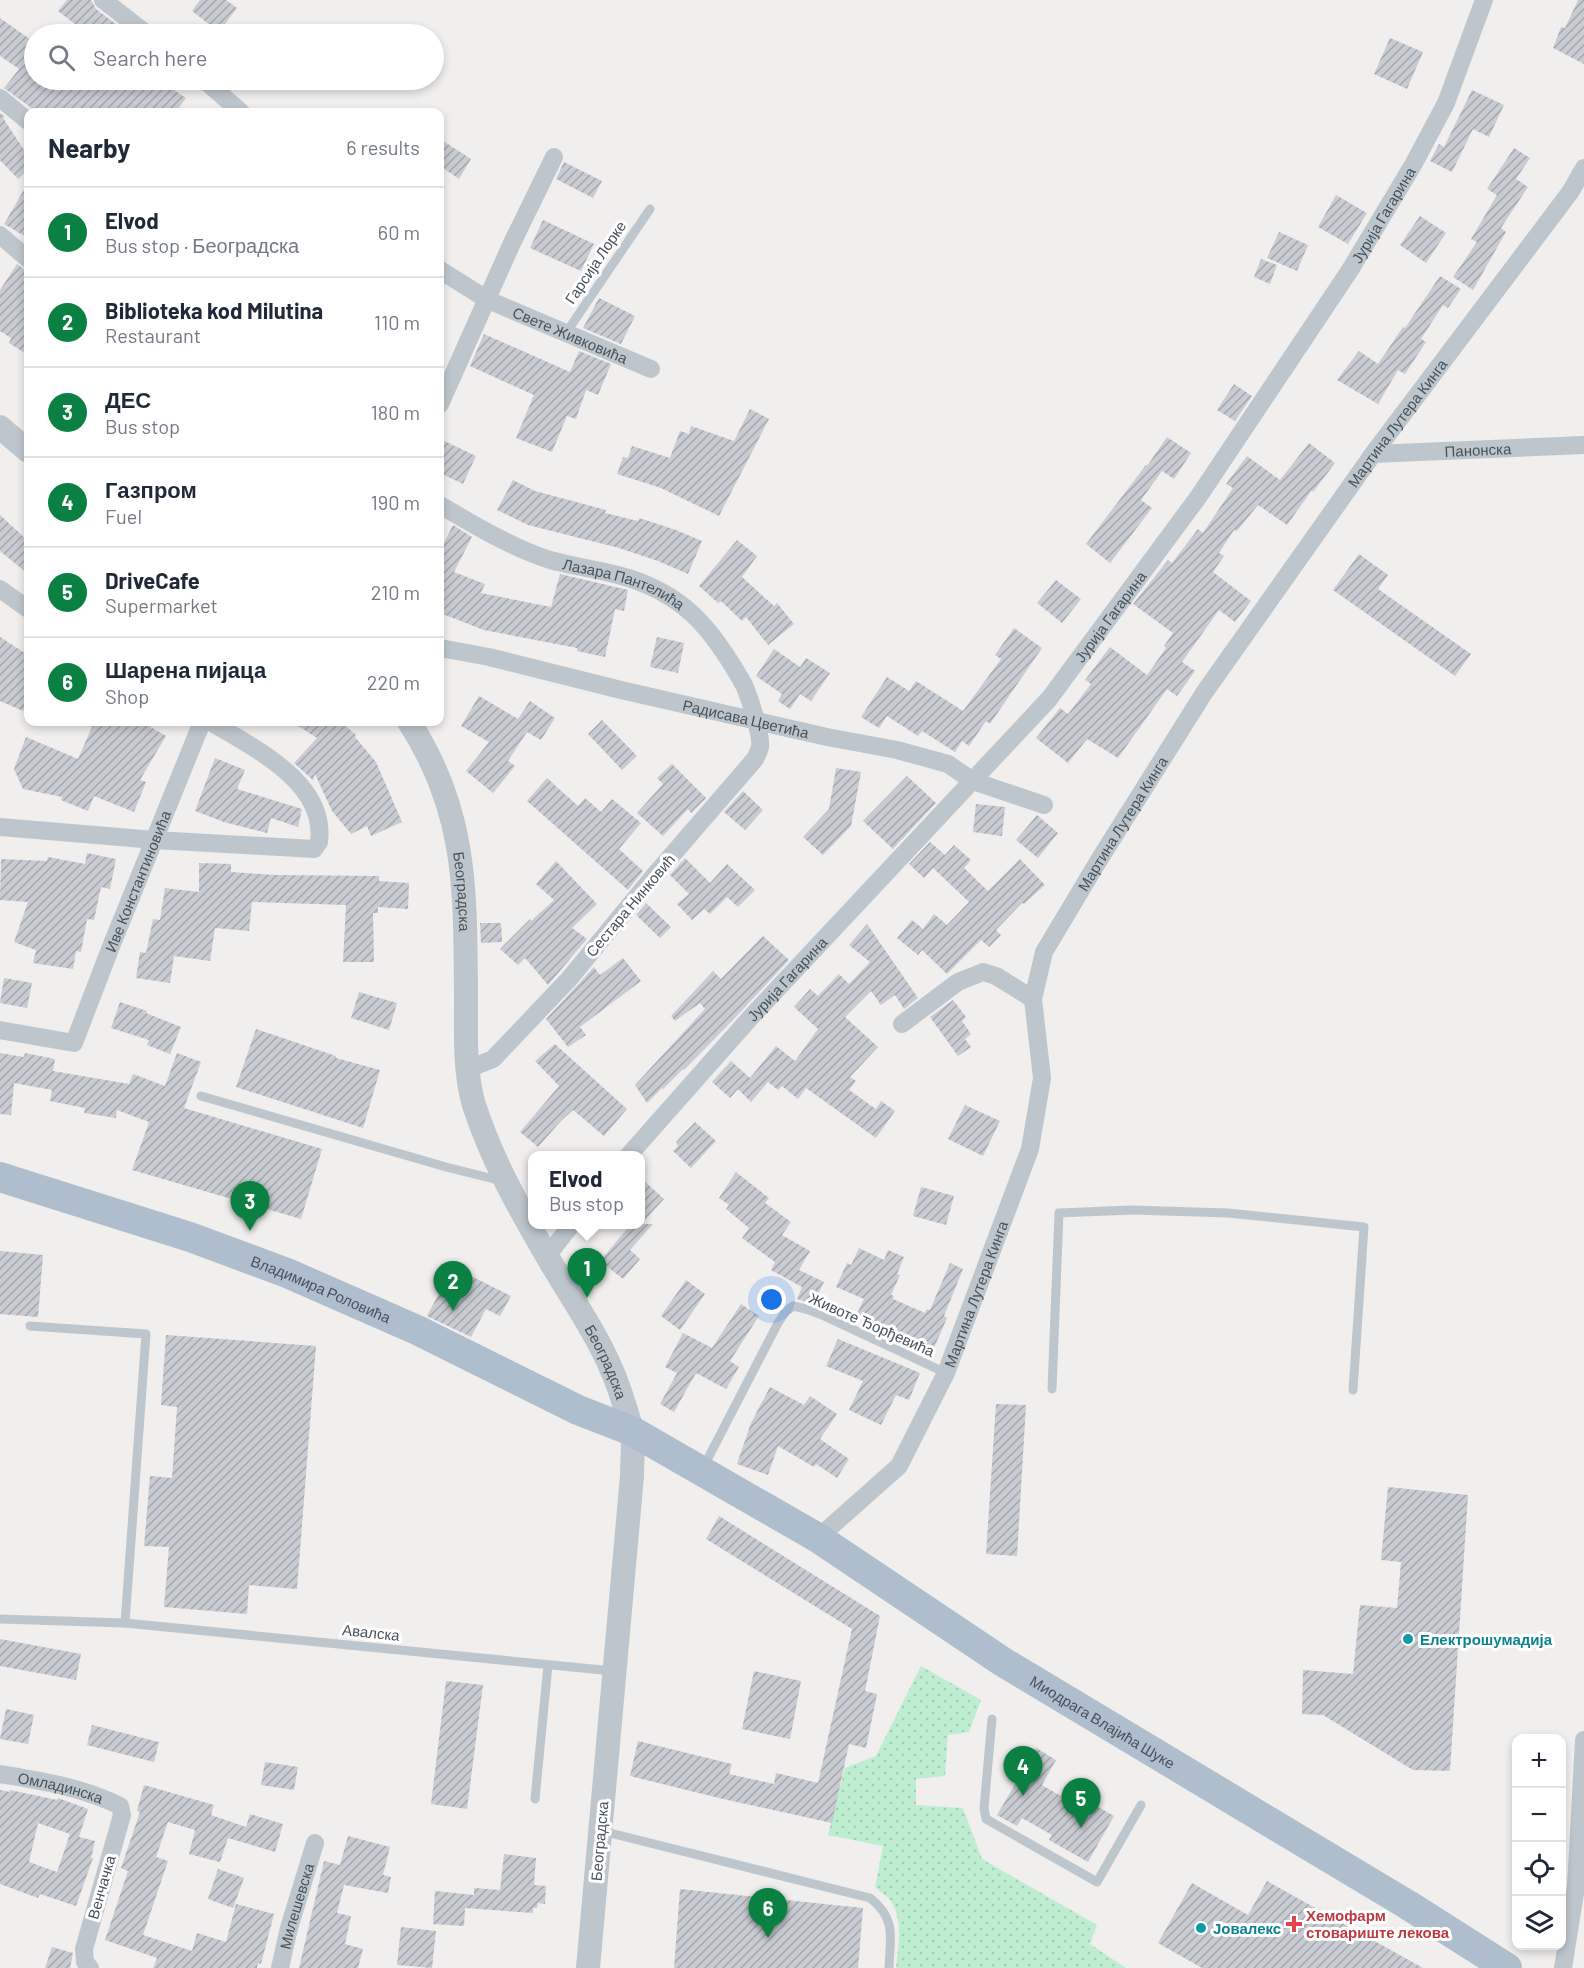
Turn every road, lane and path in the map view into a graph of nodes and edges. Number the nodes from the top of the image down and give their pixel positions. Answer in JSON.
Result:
{"nodes":[{"id":1,"x":103,"y":0,"type":"edge"},
{"id":2,"x":1485,"y":0,"type":"edge"},
{"id":3,"x":134,"y":24,"type":"edge"},
{"id":4,"x":216,"y":90,"type":"edge"},
{"id":5,"x":0,"y":98,"type":"edge"},
{"id":6,"x":236,"y":108,"type":"edge"},
{"id":7,"x":24,"y":118,"type":"edge"},
{"id":8,"x":554,"y":157,"type":"dead end"},
{"id":9,"x":1584,"y":168,"type":"edge"},
{"id":10,"x":650,"y":209,"type":"dead end"},
{"id":11,"x":0,"y":235,"type":"edge"},
{"id":12,"x":24,"y":256,"type":"edge"},
{"id":13,"x":444,"y":272,"type":"edge"},
{"id":14,"x":488,"y":300,"type":"junction"},
{"id":15,"x":566,"y":333,"type":"junction"},
{"id":16,"x":651,"y":369,"type":"dead end"},
{"id":17,"x":444,"y":395,"type":"edge"},
{"id":18,"x":0,"y":427,"type":"edge"},
{"id":19,"x":1584,"y":446,"type":"edge"},
{"id":20,"x":24,"y":448,"type":"edge"},
{"id":21,"x":1373,"y":454,"type":"junction"},
{"id":22,"x":444,"y":507,"type":"edge"},
{"id":23,"x":0,"y":590,"type":"edge"},
{"id":24,"x":24,"y":606,"type":"edge"},
{"id":25,"x":444,"y":649,"type":"edge"},
{"id":26,"x":754,"y":720,"type":"junction"},
{"id":27,"x":200,"y":726,"type":"edge"},
{"id":28,"x":218,"y":726,"type":"edge"},
{"id":29,"x":412,"y":726,"type":"edge"},
{"id":30,"x":973,"y":781,"type":"junction"},
{"id":31,"x":1044,"y":805,"type":"dead end"},
{"id":32,"x":0,"y":827,"type":"edge"},
{"id":33,"x":155,"y":840,"type":"junction"},
{"id":34,"x":1033,"y":999,"type":"junction"},
{"id":35,"x":902,"y":1024,"type":"dead end"},
{"id":36,"x":0,"y":1030,"type":"edge"},
{"id":37,"x":468,"y":1069,"type":"junction"},
{"id":38,"x":201,"y":1096,"type":"dead end"},
{"id":39,"x":632,"y":1151,"type":"edge"},
{"id":40,"x":0,"y":1177,"type":"edge"},
{"id":41,"x":507,"y":1182,"type":"junction"},
{"id":42,"x":528,"y":1221,"type":"edge"},
{"id":43,"x":532,"y":1229,"type":"edge"},
{"id":44,"x":568,"y":1229,"type":"edge"},
{"id":45,"x":547,"y":1256,"type":"junction"},
{"id":46,"x":30,"y":1326,"type":"dead end"},
{"id":47,"x":945,"y":1373,"type":"junction"},
{"id":48,"x":1052,"y":1389,"type":"dead end"},
{"id":49,"x":1353,"y":1390,"type":"dead end"},
{"id":50,"x":632,"y":1431,"type":"junction"},
{"id":51,"x":701,"y":1471,"type":"junction"},
{"id":52,"x":818,"y":1538,"type":"junction"},
{"id":53,"x":0,"y":1619,"type":"edge"},
{"id":54,"x":125,"y":1623,"type":"junction"},
{"id":55,"x":548,"y":1665,"type":"junction"},
{"id":56,"x":614,"y":1671,"type":"junction"},
{"id":57,"x":992,"y":1719,"type":"dead end"},
{"id":58,"x":1584,"y":1740,"type":"edge"},
{"id":59,"x":0,"y":1774,"type":"edge"},
{"id":60,"x":536,"y":1799,"type":"dead end"},
{"id":61,"x":1141,"y":1805,"type":"dead end"},
{"id":62,"x":120,"y":1806,"type":"joint"},
{"id":63,"x":599,"y":1830,"type":"junction"},
{"id":64,"x":315,"y":1843,"type":"dead end"},
{"id":65,"x":90,"y":1968,"type":"edge"},
{"id":66,"x":279,"y":1968,"type":"edge"},
{"id":67,"x":588,"y":1968,"type":"edge"},
{"id":68,"x":889,"y":1968,"type":"edge"},
{"id":69,"x":1507,"y":1968,"type":"edge"},
{"id":70,"x":1563,"y":1968,"type":"edge"}],
"edges":[{"from":1,"to":3,"type":"street"},
{"from":2,"to":30,"type":"street","name":"Јурија Гагарина"},
{"from":4,"to":6,"type":"street"},
{"from":5,"to":7,"type":"street"},
{"from":8,"to":14,"type":"street"},
{"from":9,"to":21,"type":"street","name":"Мартина Лутера Кинга"},
{"from":10,"to":15,"type":"lane","name":"Гарсија Лорке"},
{"from":11,"to":12,"type":"street"},
{"from":13,"to":14,"type":"street","name":"Свете Живковића"},
{"from":14,"to":15,"type":"street","name":"Свете Живковића"},
{"from":14,"to":17,"type":"street"},
{"from":15,"to":16,"type":"street","name":"Свете Живковића"},
{"from":18,"to":20,"type":"street"},
{"from":19,"to":21,"type":"street","name":"Панонска"},
{"from":21,"to":34,"type":"street","name":"Мартина Лутера Кинга"},
{"from":22,"to":26,"type":"street","name":"Лазара Пантелића"},
{"from":23,"to":24,"type":"street"},
{"from":25,"to":26,"type":"street","name":"Радисава Цветића"},
{"from":26,"to":30,"type":"street","name":"Радисава Цветића"},
{"from":26,"to":37,"type":"street","name":"Сестара Нинковић"},
{"from":27,"to":33,"type":"street","name":"Иве Константиновића"},
{"from":28,"to":33,"type":"street"},
{"from":29,"to":37,"type":"street","name":"Београдска"},
{"from":30,"to":31,"type":"street","name":"Радисава Цветића"},
{"from":30,"to":39,"type":"street","name":"Јурија Гагарина"},
{"from":32,"to":33,"type":"street"},
{"from":33,"to":36,"type":"street","name":"Иве Константиновића"},
{"from":34,"to":35,"type":"street"},
{"from":34,"to":47,"type":"street","name":"Мартина Лутера Кинга"},
{"from":37,"to":41,"type":"street","name":"Београдска"},
{"from":38,"to":41,"type":"lane"},
{"from":40,"to":50,"type":"main road","name":"Владимира Роловића"},
{"from":41,"to":42,"type":"street","name":"Београдска"},
{"from":43,"to":45,"type":"street","name":"Београдска"},
{"from":44,"to":45,"type":"street"},
{"from":45,"to":50,"type":"street","name":"Београдска"},
{"from":46,"to":54,"type":"lane"},
{"from":47,"to":51,"type":"lane","name":"Животе Ђорђевића"},
{"from":47,"to":52,"type":"street","name":"Мартина Лутера Кинга"},
{"from":48,"to":49,"type":"lane"},
{"from":50,"to":51,"type":"main road","name":"Миодрага Влајића Шуке"},
{"from":50,"to":56,"type":"street","name":"Београдска"},
{"from":51,"to":52,"type":"main road","name":"Миодрага Влајића Шуке"},
{"from":52,"to":69,"type":"main road","name":"Миодрага Влајића Шуке"},
{"from":53,"to":54,"type":"lane","name":"Авалска"},
{"from":54,"to":55,"type":"lane","name":"Авалска"},
{"from":55,"to":56,"type":"lane","name":"Авалска"},
{"from":55,"to":60,"type":"lane"},
{"from":56,"to":63,"type":"street","name":"Београдска"},
{"from":57,"to":61,"type":"lane"},
{"from":58,"to":70,"type":"street"},
{"from":59,"to":62,"type":"street","name":"Омладинска"},
{"from":62,"to":65,"type":"street","name":"Венчачка"},
{"from":63,"to":67,"type":"street","name":"Београдска"},
{"from":63,"to":68,"type":"lane"},
{"from":64,"to":66,"type":"street","name":"Милешевска"}]}
